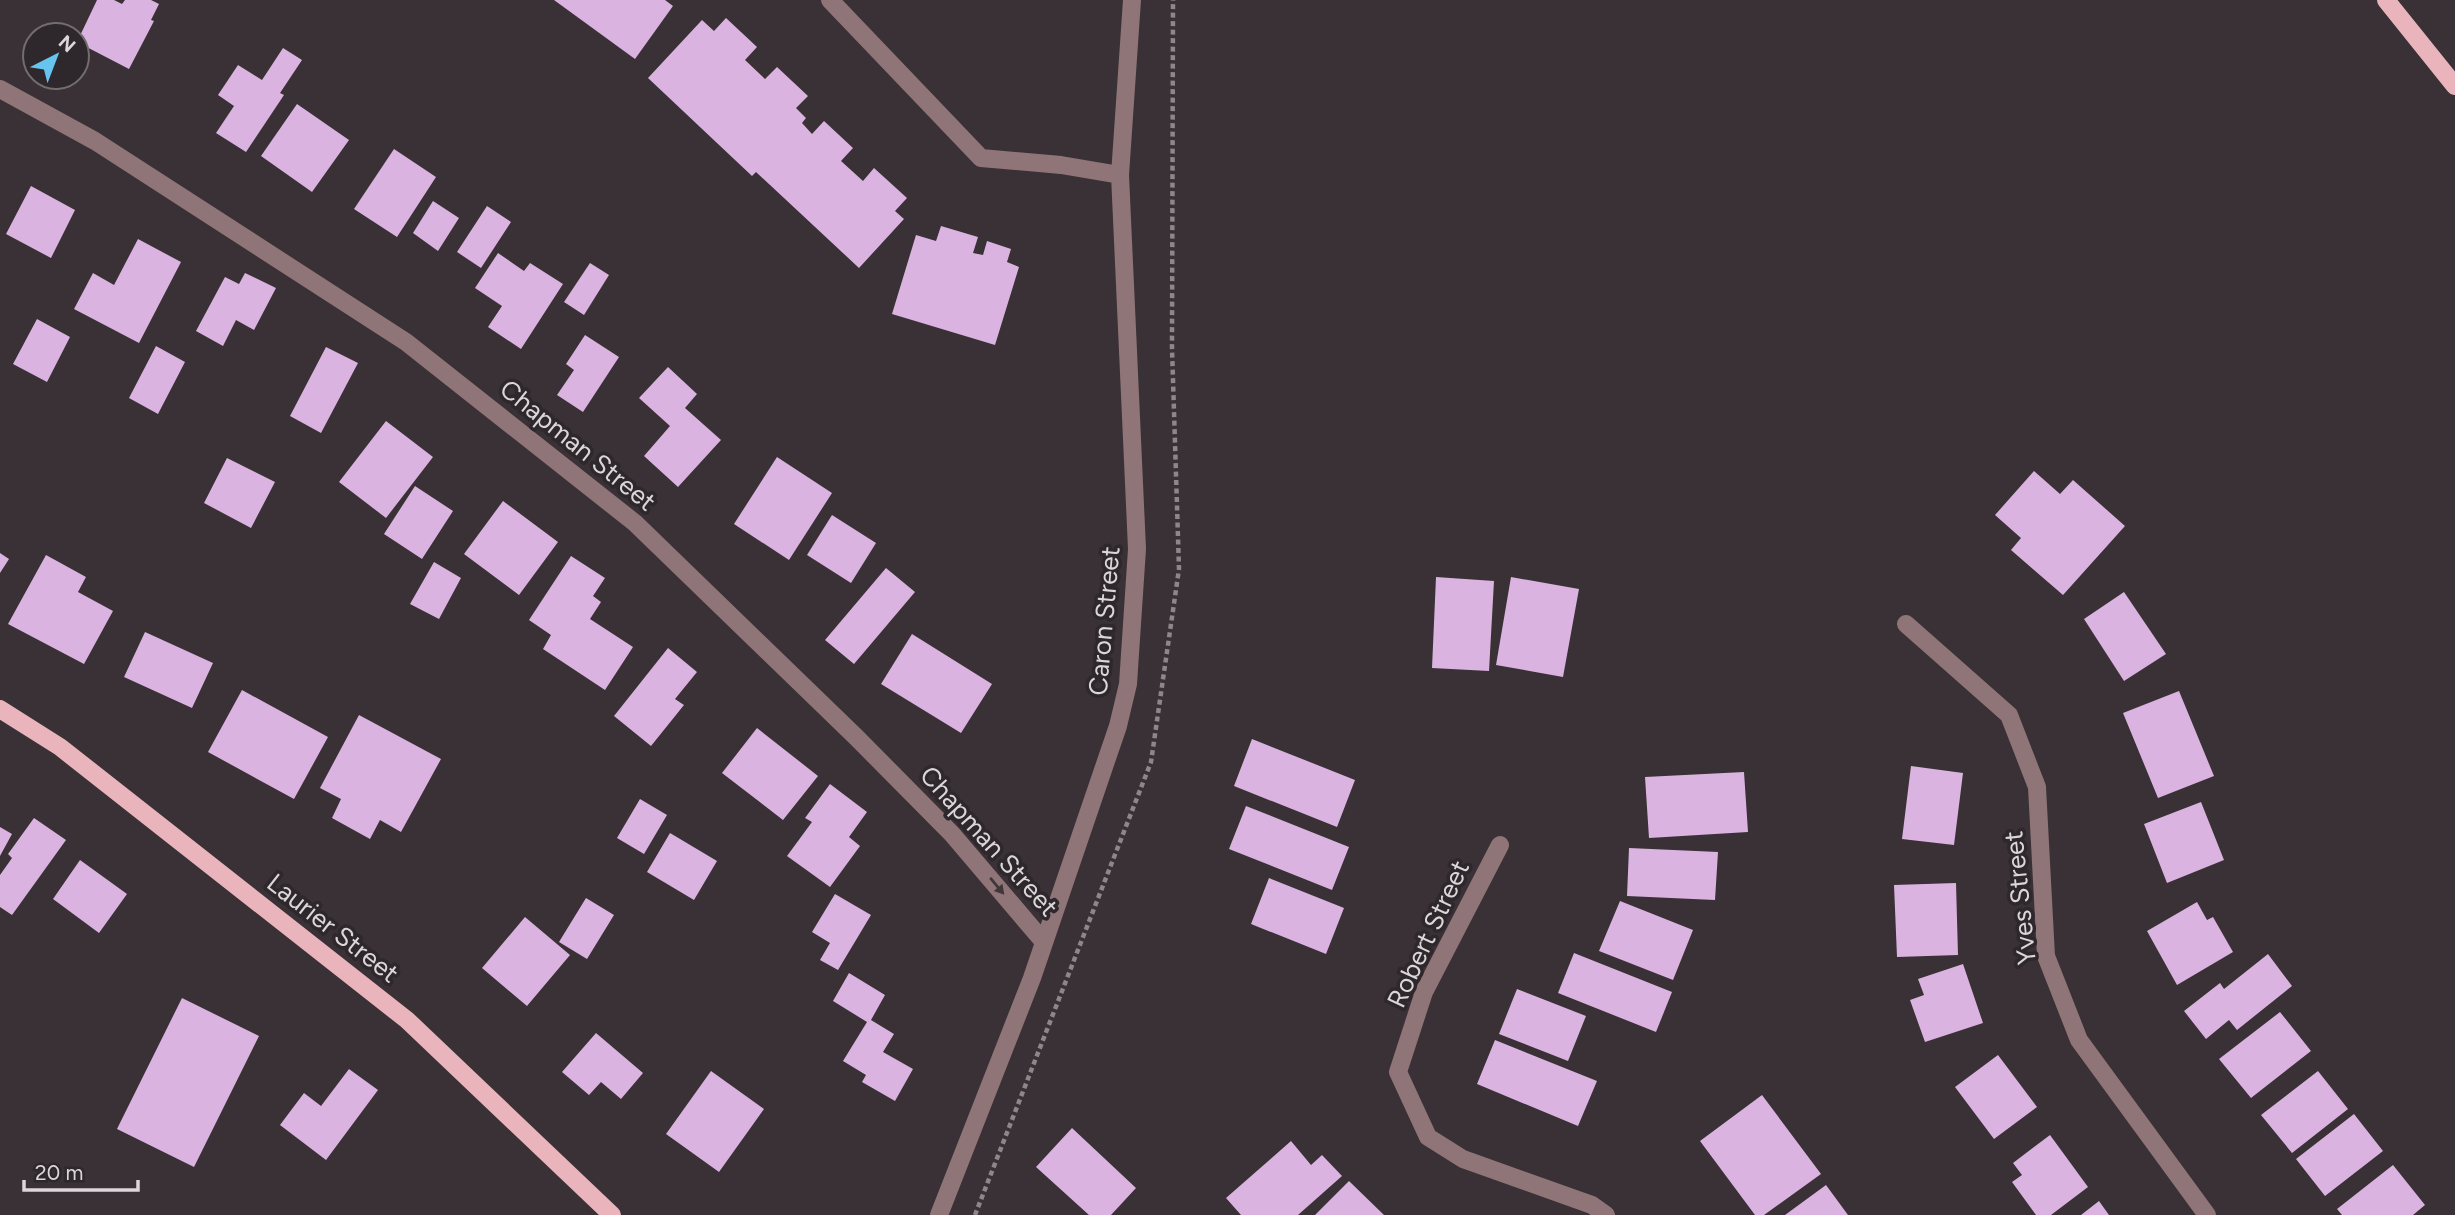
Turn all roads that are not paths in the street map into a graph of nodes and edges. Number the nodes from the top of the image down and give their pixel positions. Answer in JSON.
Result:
{"nodes":[{"id":1,"x":830,"y":0,"type":"edge"},
{"id":2,"x":1132,"y":0,"type":"edge"},
{"id":3,"x":2386,"y":0,"type":"edge"},
{"id":4,"x":2455,"y":86,"type":"edge"},
{"id":5,"x":0,"y":89,"type":"edge"},
{"id":6,"x":1120,"y":175,"type":"junction"},
{"id":7,"x":1906,"y":624,"type":"dead end"},
{"id":8,"x":0,"y":709,"type":"edge"},
{"id":9,"x":1500,"y":845,"type":"dead end"},
{"id":10,"x":1043,"y":941,"type":"junction"},
{"id":11,"x":612,"y":1215,"type":"edge"},
{"id":12,"x":939,"y":1215,"type":"edge"},
{"id":13,"x":1605,"y":1215,"type":"edge"},
{"id":14,"x":2207,"y":1215,"type":"edge"}],
"edges":[{"from":1,"to":6,"type":"street"},
{"from":2,"to":6,"type":"street","name":"Caron Street"},
{"from":3,"to":4,"type":"main road"},
{"from":5,"to":10,"type":"street","name":"Chapman Street","one_way":true},
{"from":6,"to":10,"type":"street","name":"Caron Street"},
{"from":7,"to":14,"type":"street","name":"Yves Street"},
{"from":8,"to":11,"type":"main road","name":"Laurier Street"},
{"from":9,"to":13,"type":"street","name":"Robert Street"},
{"from":10,"to":12,"type":"street","name":"Caron Street"}]}
